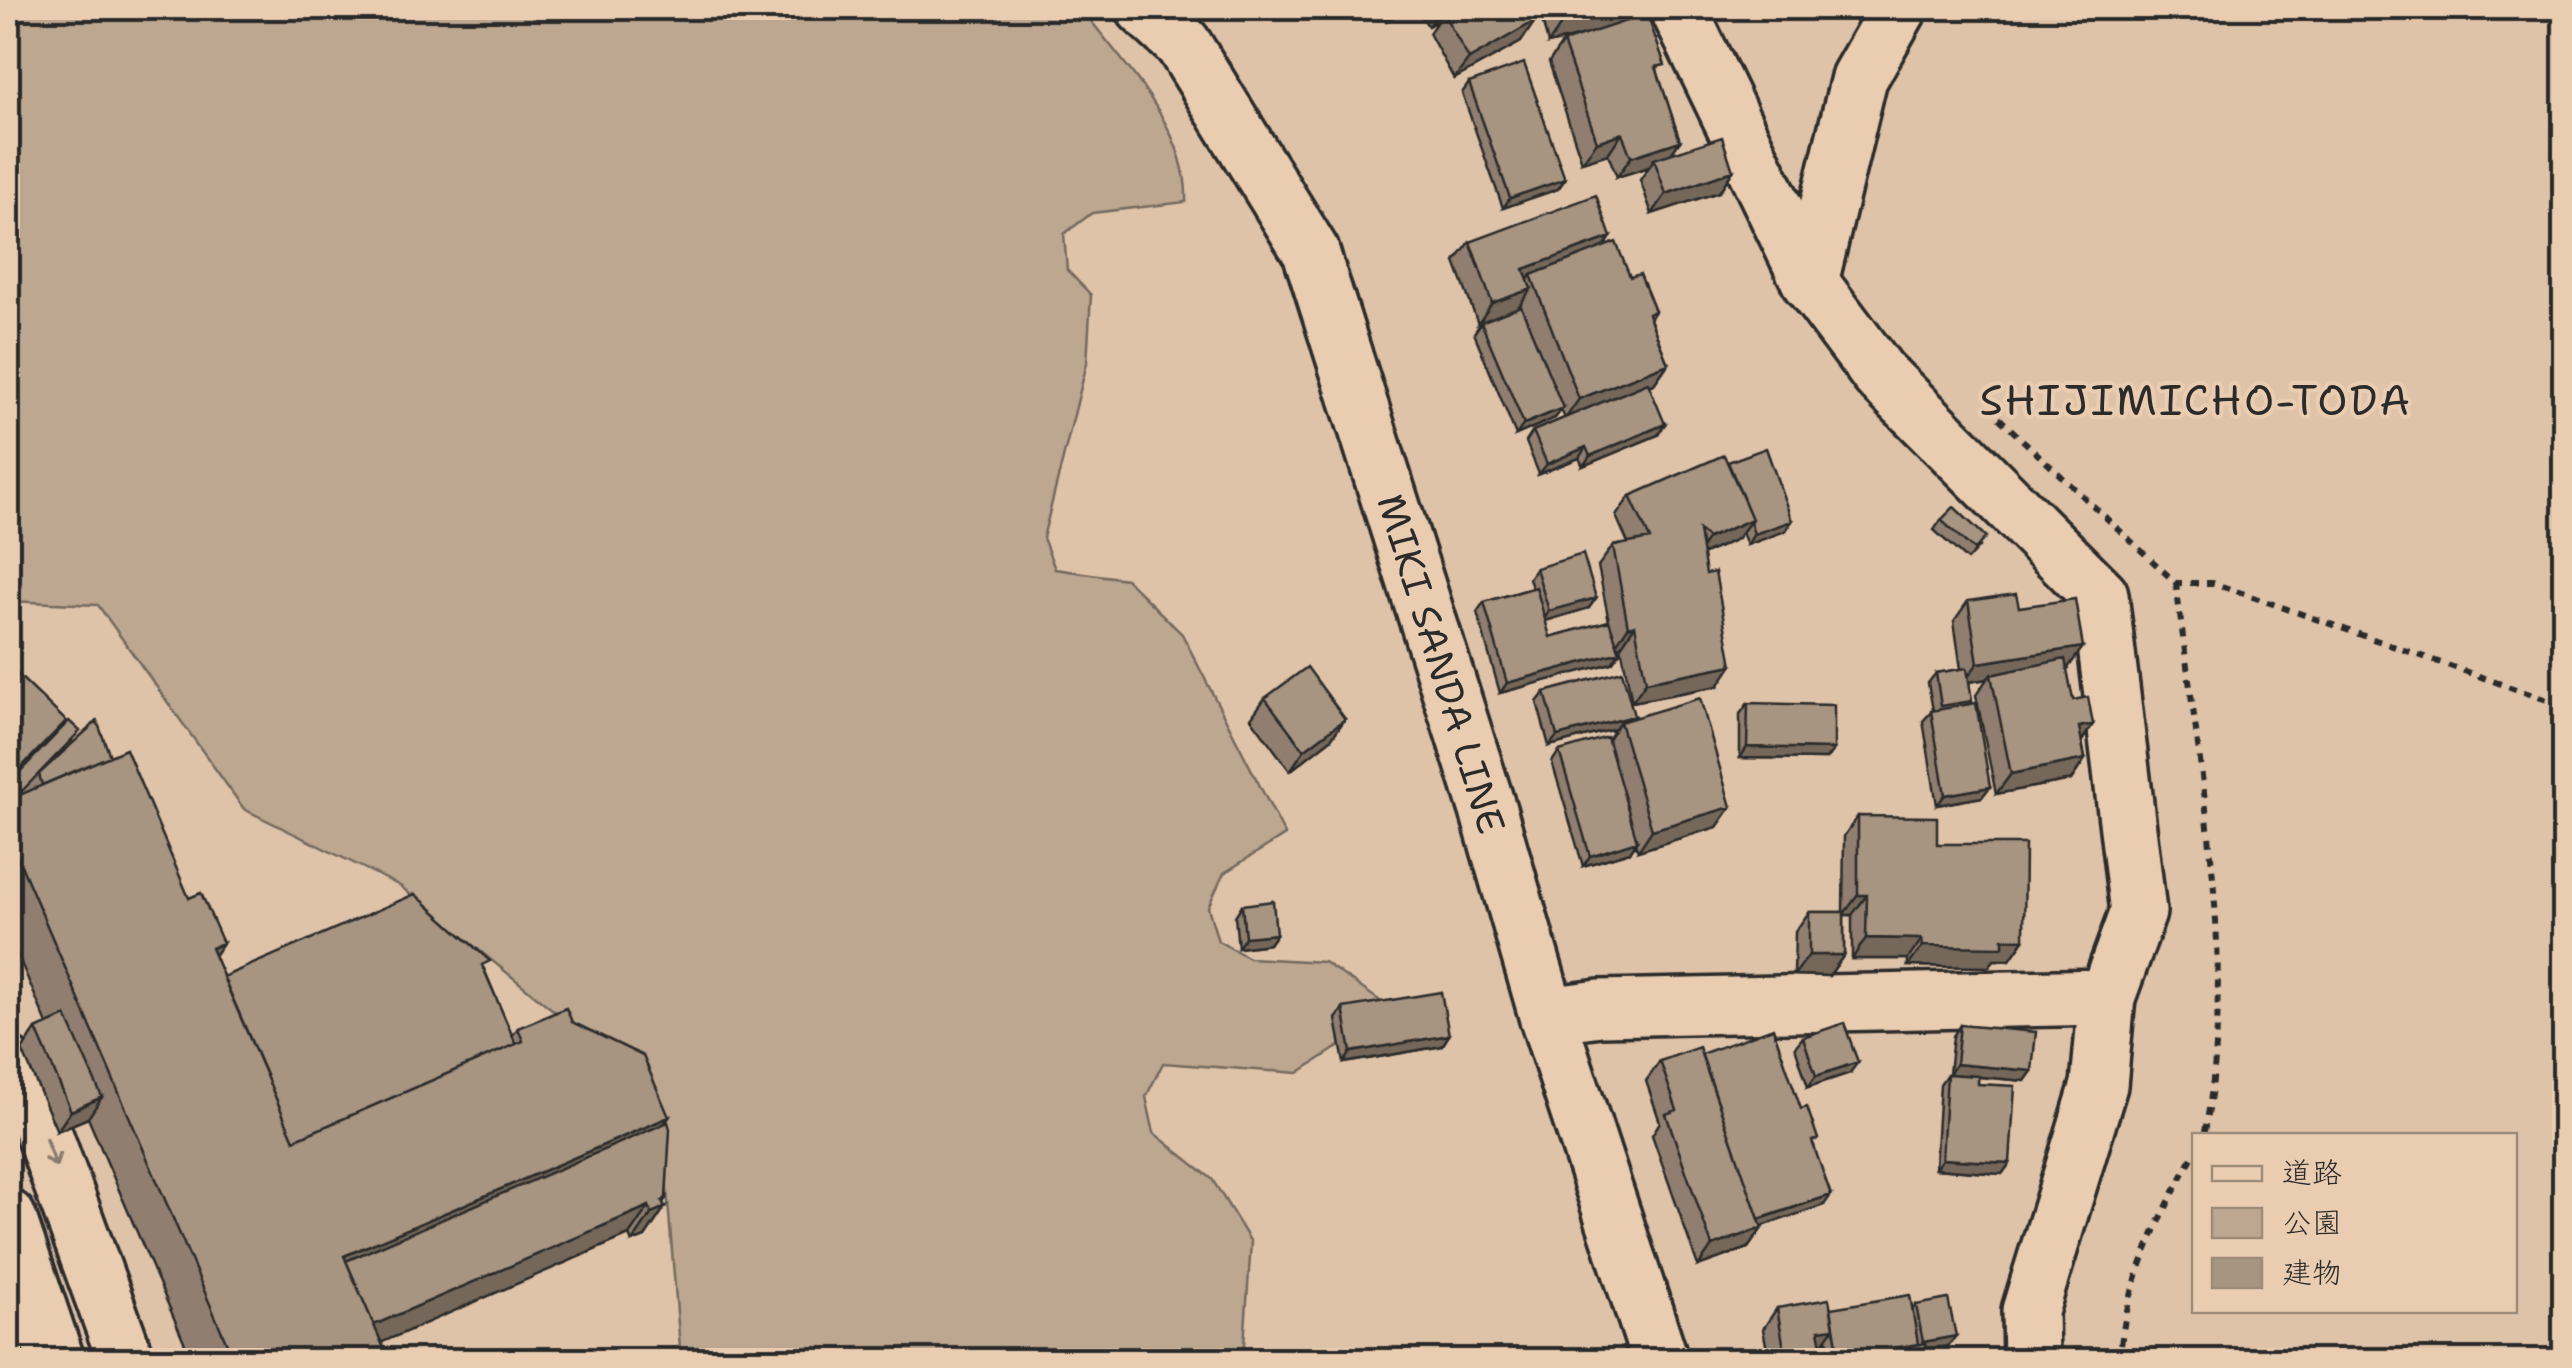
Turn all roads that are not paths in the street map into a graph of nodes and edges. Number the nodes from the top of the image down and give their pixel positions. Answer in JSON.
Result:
{"nodes":[{"id":1,"x":1144,"y":8,"type":"edge"},
{"id":2,"x":1678,"y":8,"type":"edge"},
{"id":3,"x":1899,"y":8,"type":"edge"},
{"id":4,"x":1810,"y":282,"type":"junction"},
{"id":5,"x":2107,"y":996,"type":"junction"},
{"id":6,"x":1547,"y":1016,"type":"junction"},
{"id":7,"x":8,"y":1066,"type":"edge"},
{"id":8,"x":8,"y":1218,"type":"edge"},
{"id":9,"x":56,"y":1360,"type":"edge"},
{"id":10,"x":126,"y":1360,"type":"edge"},
{"id":11,"x":1660,"y":1360,"type":"edge"},
{"id":12,"x":2031,"y":1360,"type":"edge"}],
"edges":[{"from":1,"to":6,"type":"street","name":"MIKI SANDA LINE"},
{"from":2,"to":4,"type":"street"},
{"from":3,"to":4,"type":"street"},
{"from":4,"to":5,"type":"street"},
{"from":5,"to":6,"type":"street"},
{"from":5,"to":12,"type":"street"},
{"from":6,"to":11,"type":"street","name":"MIKI SANDA LINE"},
{"from":7,"to":10,"type":"street","one_way":true},
{"from":8,"to":9,"type":"street"}]}
